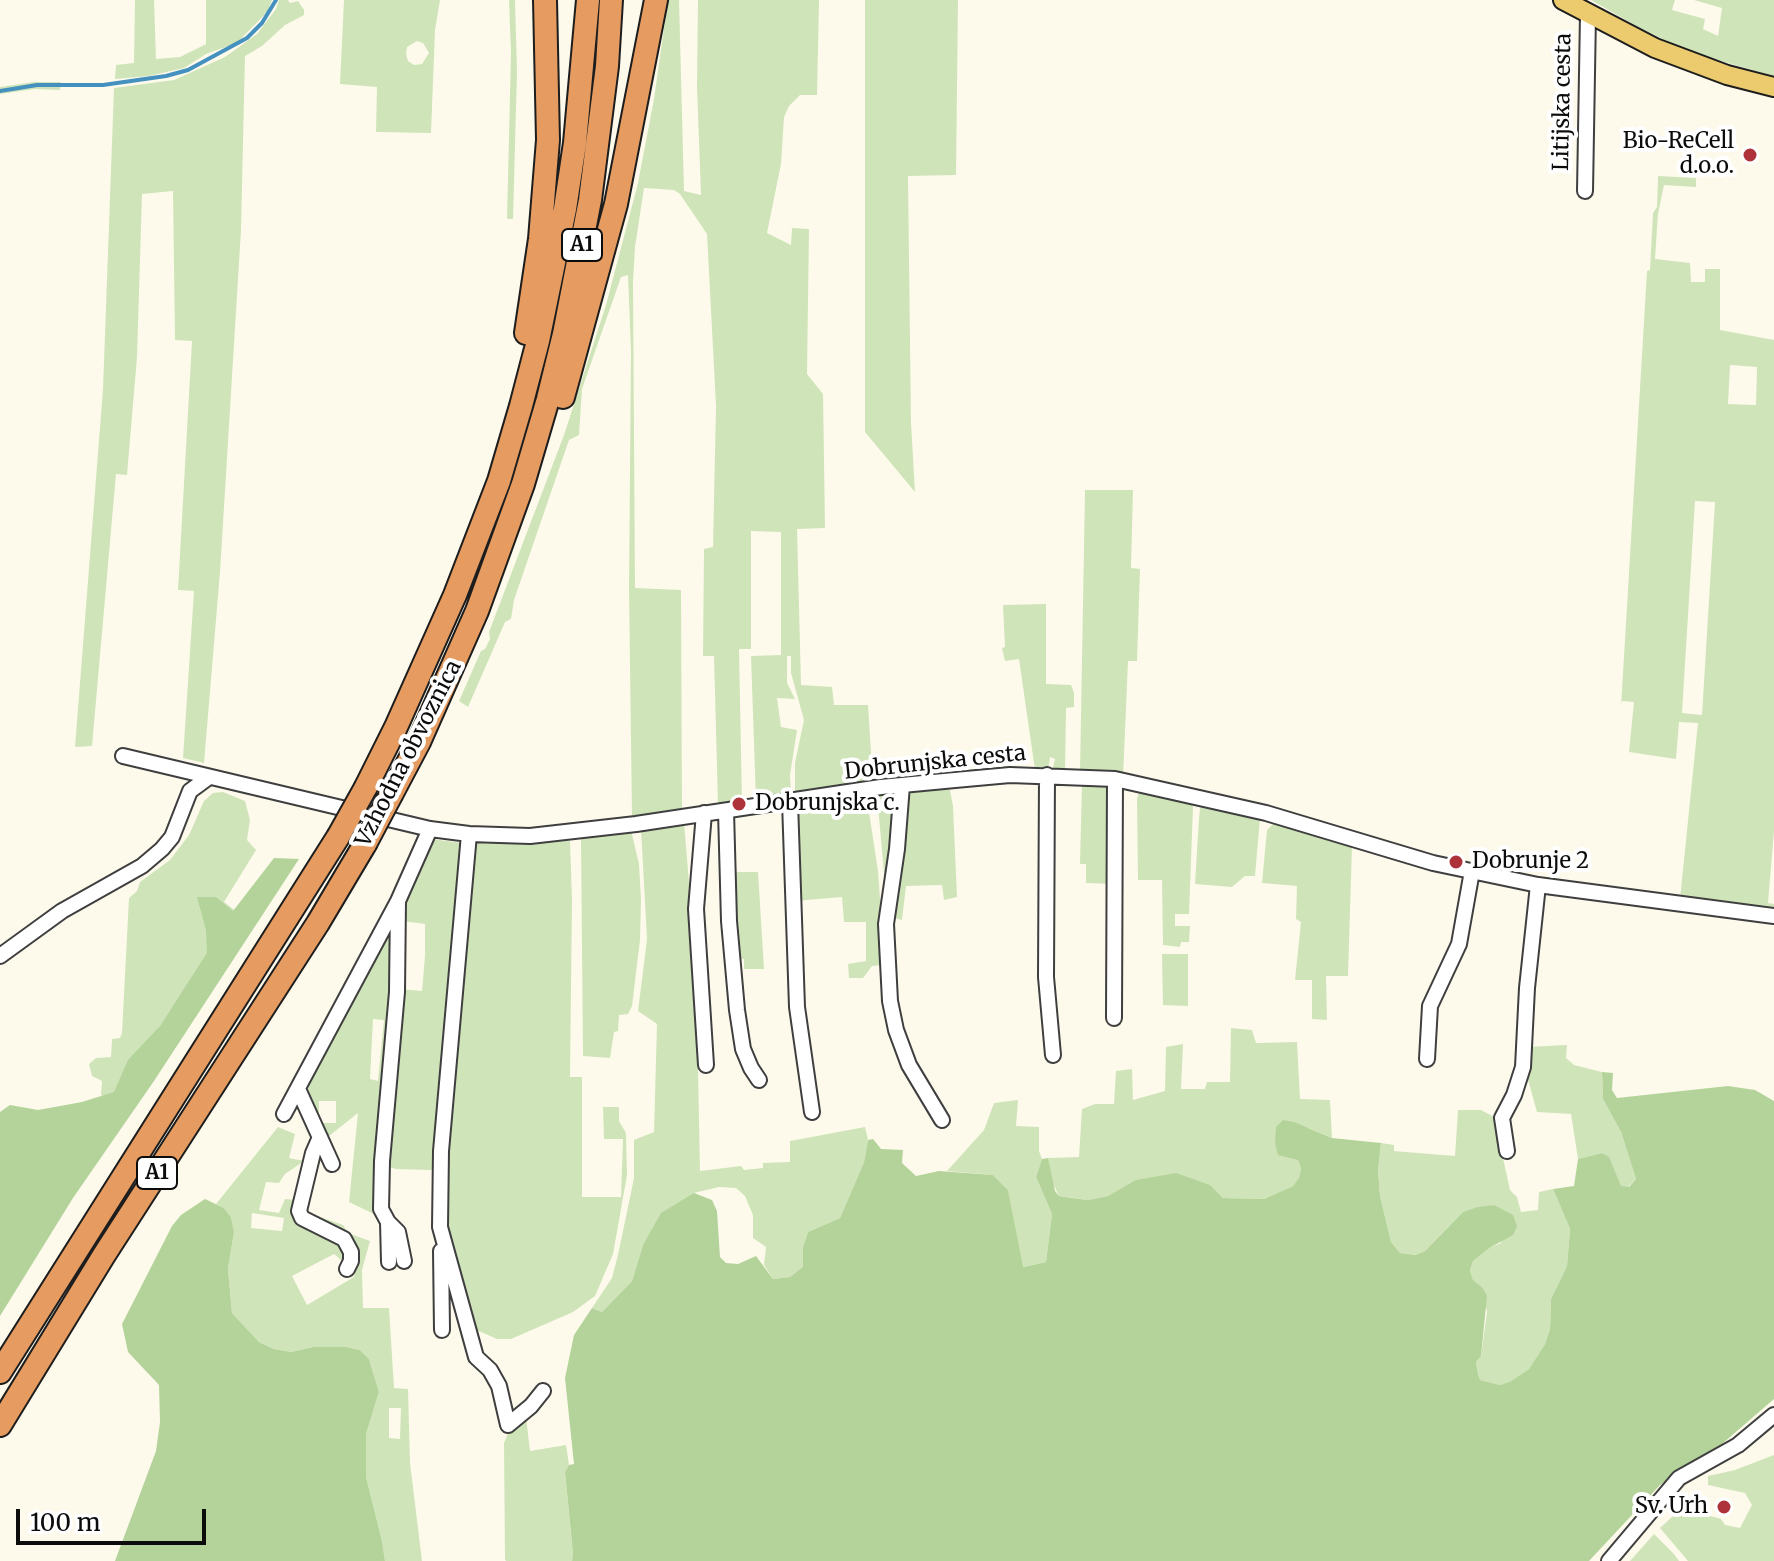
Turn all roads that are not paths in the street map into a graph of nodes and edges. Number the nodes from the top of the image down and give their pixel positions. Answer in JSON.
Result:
{"nodes":[{"id":1,"x":545,"y":0,"type":"edge"},
{"id":2,"x":588,"y":0,"type":"edge"},
{"id":3,"x":611,"y":0,"type":"edge"},
{"id":4,"x":656,"y":0,"type":"edge"},
{"id":5,"x":1563,"y":0,"type":"edge"},
{"id":6,"x":1588,"y":14,"type":"junction"},
{"id":7,"x":1774,"y":87,"type":"edge"},
{"id":8,"x":1585,"y":191,"type":"dead end"},
{"id":9,"x":499,"y":481,"type":"junction"},
{"id":10,"x":523,"y":484,"type":"junction"},
{"id":11,"x":123,"y":756,"type":"dead end"},
{"id":12,"x":1047,"y":775,"type":"junction"},
{"id":13,"x":209,"y":777,"type":"junction"},
{"id":14,"x":1115,"y":779,"type":"junction"},
{"id":15,"x":902,"y":785,"type":"junction"},
{"id":16,"x":790,"y":802,"type":"junction"},
{"id":17,"x":726,"y":811,"type":"junction"},
{"id":18,"x":704,"y":813,"type":"junction"},
{"id":19,"x":430,"y":829,"type":"junction"},
{"id":20,"x":469,"y":834,"type":"junction"},
{"id":21,"x":1472,"y":871,"type":"junction"},
{"id":22,"x":1538,"y":885,"type":"junction"},
{"id":23,"x":398,"y":901,"type":"junction"},
{"id":24,"x":1774,"y":916,"type":"edge"},
{"id":25,"x":0,"y":956,"type":"edge"},
{"id":26,"x":1114,"y":1018,"type":"dead end"},
{"id":27,"x":1053,"y":1055,"type":"dead end"},
{"id":28,"x":1427,"y":1059,"type":"dead end"},
{"id":29,"x":706,"y":1065,"type":"dead end"},
{"id":30,"x":759,"y":1080,"type":"dead end"},
{"id":31,"x":298,"y":1089,"type":"junction"},
{"id":32,"x":812,"y":1112,"type":"dead end"},
{"id":33,"x":284,"y":1114,"type":"dead end"},
{"id":34,"x":942,"y":1120,"type":"dead end"},
{"id":35,"x":320,"y":1137,"type":"junction"},
{"id":36,"x":1507,"y":1151,"type":"dead end"},
{"id":37,"x":332,"y":1164,"type":"dead end"},
{"id":38,"x":388,"y":1222,"type":"junction"},
{"id":39,"x":440,"y":1227,"type":"junction"},
{"id":40,"x":404,"y":1261,"type":"dead end"},
{"id":41,"x":389,"y":1262,"type":"dead end"},
{"id":42,"x":347,"y":1269,"type":"dead end"},
{"id":43,"x":442,"y":1330,"type":"dead end"},
{"id":44,"x":0,"y":1372,"type":"edge"},
{"id":45,"x":543,"y":1391,"type":"dead end"},
{"id":46,"x":1774,"y":1415,"type":"edge"},
{"id":47,"x":0,"y":1425,"type":"edge"},
{"id":48,"x":1609,"y":1561,"type":"edge"}],
"edges":[{"from":1,"to":9,"type":"highway"},
{"from":2,"to":9,"type":"highway","name":"Vzhodna obvoznica","number":"A1"},
{"from":3,"to":10,"type":"highway","name":"Vzhodna obvoznica","number":"A1"},
{"from":4,"to":10,"type":"highway"},
{"from":5,"to":6,"type":"main road","name":"Litijska cesta"},
{"from":6,"to":7,"type":"main road","name":"Litijska cesta"},
{"from":6,"to":8,"type":"street","name":"Litijska cesta"},
{"from":9,"to":44,"type":"highway","name":"Vzhodna obvoznica","number":"A1","bridge":true},
{"from":10,"to":47,"type":"highway","name":"Vzhodna obvoznica","number":"A1","bridge":true},
{"from":11,"to":13,"type":"street","name":"Dobrunjska cesta"},
{"from":12,"to":14,"type":"street","name":"Dobrunjska cesta"},
{"from":12,"to":15,"type":"street","name":"Dobrunjska cesta"},
{"from":12,"to":27,"type":"street"},
{"from":13,"to":19,"type":"street","name":"Dobrunjska cesta"},
{"from":13,"to":25,"type":"street"},
{"from":14,"to":21,"type":"street","name":"Dobrunjska cesta"},
{"from":14,"to":26,"type":"street"},
{"from":15,"to":16,"type":"street","name":"Dobrunjska cesta"},
{"from":15,"to":34,"type":"street"},
{"from":16,"to":17,"type":"street","name":"Dobrunjska cesta"},
{"from":16,"to":32,"type":"street"},
{"from":17,"to":18,"type":"street","name":"Dobrunjska cesta"},
{"from":17,"to":30,"type":"street"},
{"from":18,"to":20,"type":"street","name":"Dobrunjska cesta"},
{"from":18,"to":29,"type":"street"},
{"from":19,"to":20,"type":"street","name":"Dobrunjska cesta"},
{"from":19,"to":23,"type":"street"},
{"from":20,"to":39,"type":"street"},
{"from":21,"to":22,"type":"street","name":"Dobrunjska cesta"},
{"from":21,"to":28,"type":"street"},
{"from":22,"to":24,"type":"street","name":"Dobrunjska cesta"},
{"from":22,"to":36,"type":"street"},
{"from":23,"to":31,"type":"street"},
{"from":23,"to":38,"type":"street"},
{"from":31,"to":33,"type":"street"},
{"from":31,"to":35,"type":"street"},
{"from":35,"to":37,"type":"street"},
{"from":35,"to":42,"type":"street"},
{"from":38,"to":40,"type":"street"},
{"from":38,"to":41,"type":"street"},
{"from":39,"to":43,"type":"street"},
{"from":39,"to":45,"type":"street"},
{"from":46,"to":48,"type":"street"}]}
